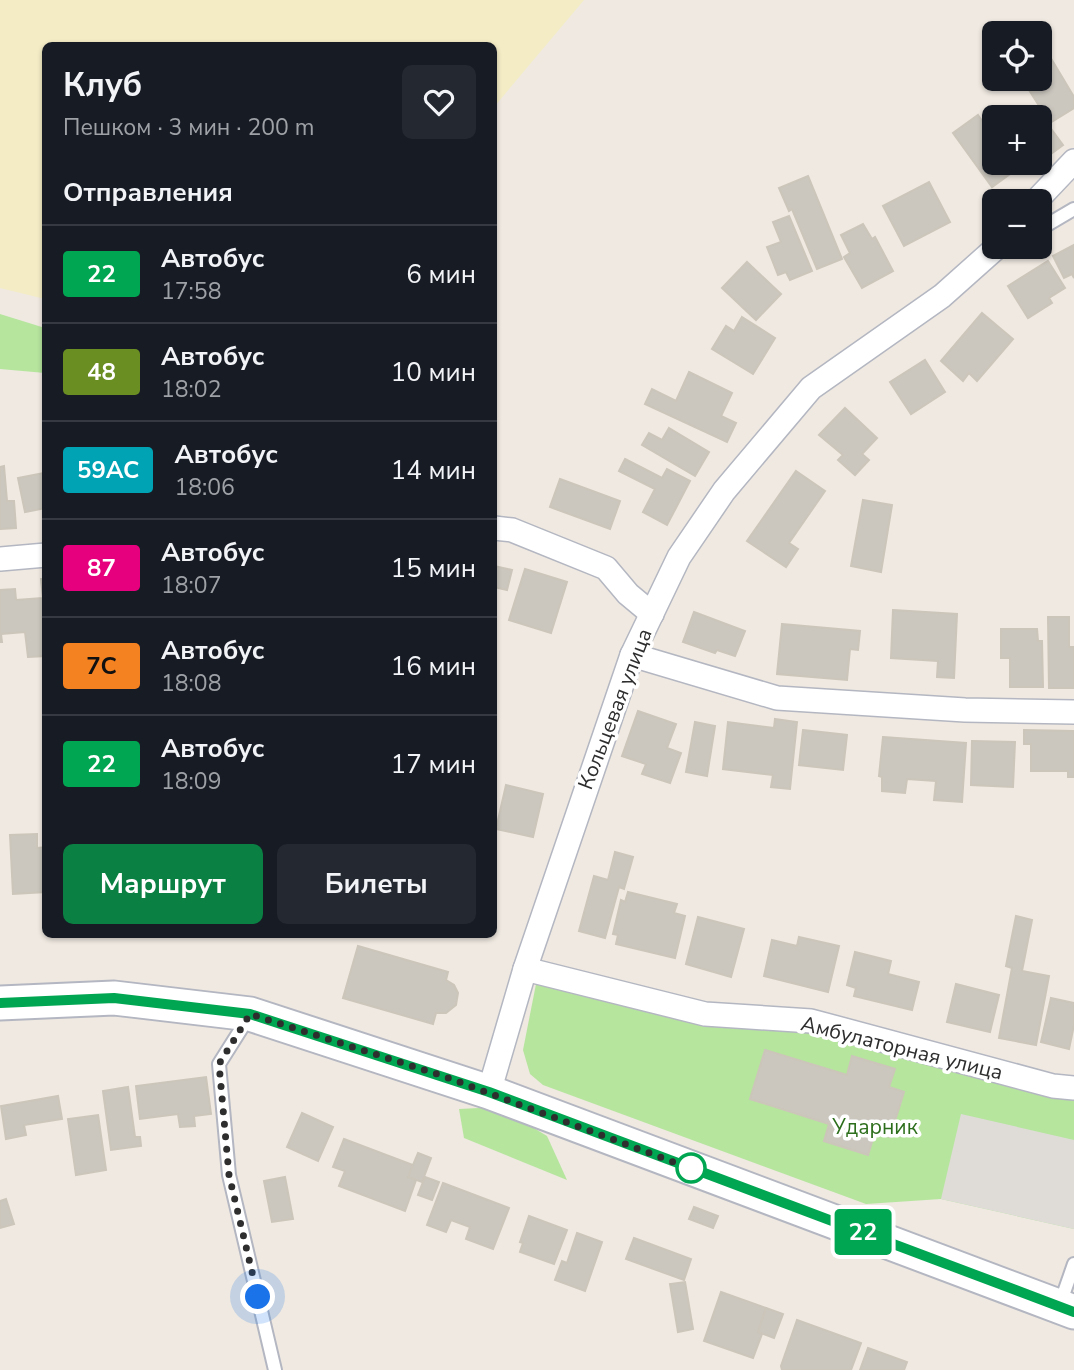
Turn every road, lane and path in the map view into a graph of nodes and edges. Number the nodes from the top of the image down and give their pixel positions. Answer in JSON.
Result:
{"nodes":[{"id":1,"x":1074,"y":161,"type":"edge"},
{"id":2,"x":1047,"y":189,"type":"edge"},
{"id":3,"x":1074,"y":209,"type":"edge"},
{"id":4,"x":1052,"y":222,"type":"edge"},
{"id":5,"x":984,"y":259,"type":"edge"},
{"id":6,"x":497,"y":528,"type":"edge"},
{"id":7,"x":42,"y":555,"type":"edge"},
{"id":8,"x":0,"y":559,"type":"edge"},
{"id":9,"x":652,"y":614,"type":"junction"},
{"id":10,"x":632,"y":656,"type":"junction"},
{"id":11,"x":1074,"y":712,"type":"edge"},
{"id":12,"x":525,"y":968,"type":"junction"},
{"id":13,"x":0,"y":1003,"type":"edge"},
{"id":14,"x":250,"y":1014,"type":"junction"},
{"id":15,"x":1074,"y":1088,"type":"edge"},
{"id":16,"x":489,"y":1092,"type":"junction"},
{"id":17,"x":1074,"y":1264,"type":"edge"},
{"id":18,"x":1067,"y":1309,"type":"edge"},
{"id":19,"x":275,"y":1370,"type":"edge"}],
"edges":[{"from":1,"to":2,"type":"street"},
{"from":3,"to":4,"type":"lane"},
{"from":5,"to":9,"type":"street","name":"Кольцевая улица"},
{"from":6,"to":9,"type":"street"},
{"from":7,"to":8,"type":"street"},
{"from":9,"to":10,"type":"street","name":"Кольцевая улица"},
{"from":10,"to":11,"type":"street"},
{"from":10,"to":12,"type":"street","name":"Кольцевая улица"},
{"from":12,"to":15,"type":"street","name":"Амбулаторная улица"},
{"from":12,"to":16,"type":"street","name":"Кольцевая улица"},
{"from":13,"to":14,"type":"main road"},
{"from":14,"to":16,"type":"main road"},
{"from":14,"to":19,"type":"lane"},
{"from":16,"to":18,"type":"main road"},
{"from":17,"to":18,"type":"lane"}]}
